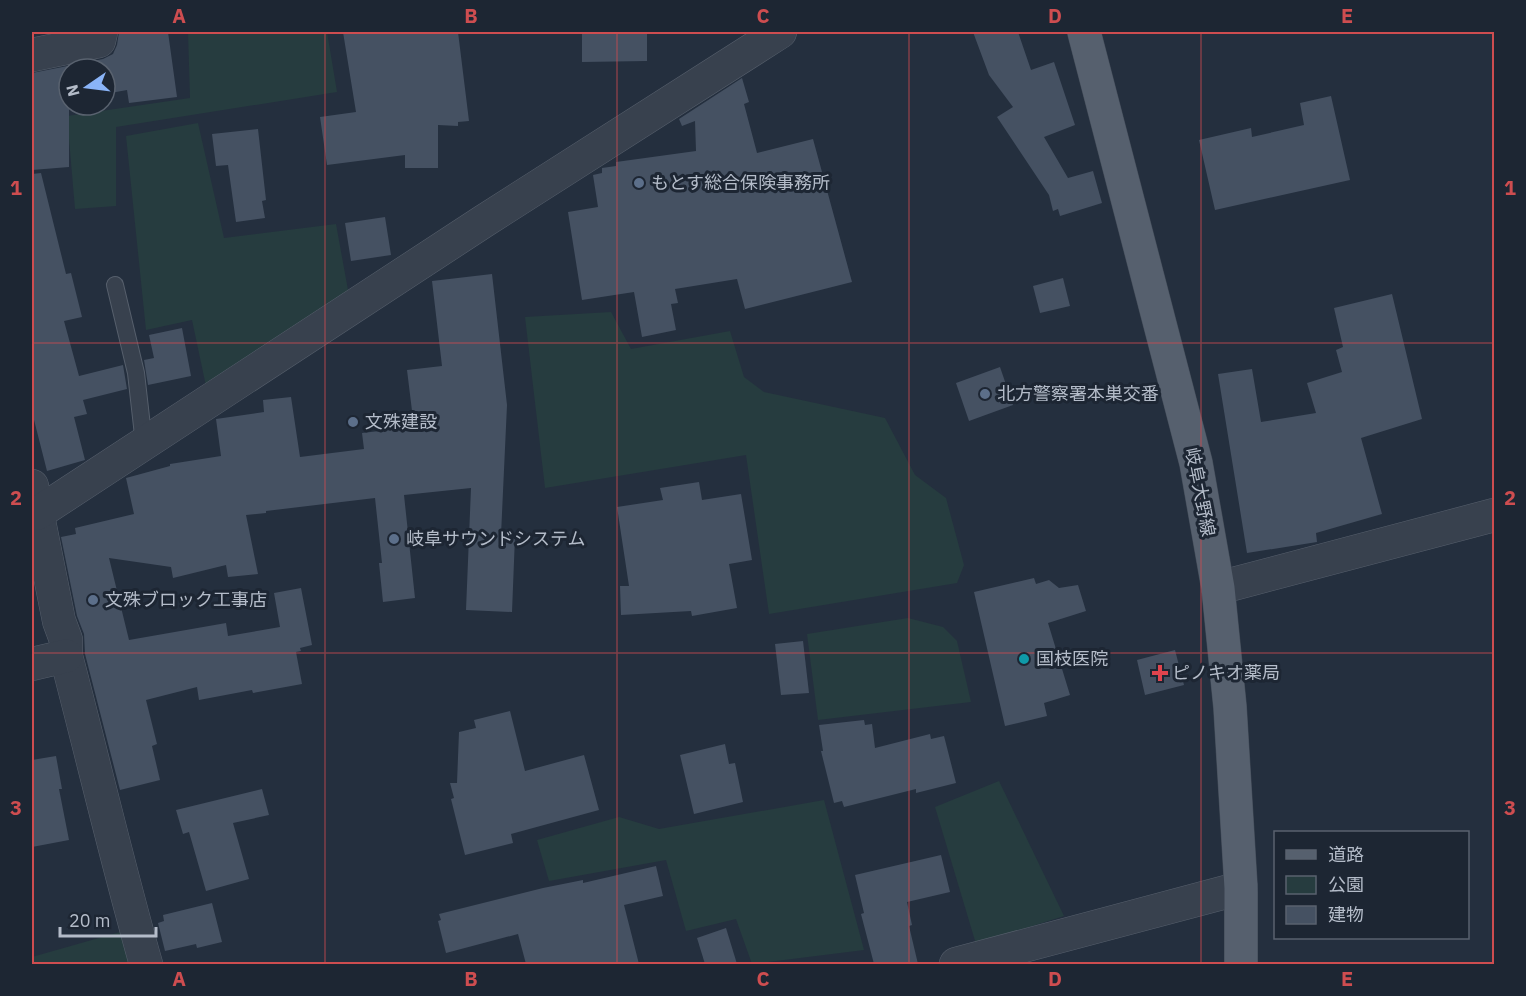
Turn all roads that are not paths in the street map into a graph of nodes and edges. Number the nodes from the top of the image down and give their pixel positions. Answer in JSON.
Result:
{"nodes":[{"id":1,"x":101,"y":32,"type":"edge"},
{"id":2,"x":780,"y":32,"type":"edge"},
{"id":3,"x":1084,"y":32,"type":"edge"},
{"id":4,"x":32,"y":56,"type":"edge"},
{"id":5,"x":115,"y":285,"type":"dead end"},
{"id":6,"x":144,"y":444,"type":"junction"},
{"id":7,"x":35,"y":499,"type":"edge"},
{"id":8,"x":1494,"y":515,"type":"edge"},
{"id":9,"x":1218,"y":588,"type":"junction"},
{"id":10,"x":66,"y":656,"type":"junction"},
{"id":11,"x":32,"y":664,"type":"edge"},
{"id":12,"x":1241,"y":888,"type":"junction"},
{"id":13,"x":146,"y":964,"type":"edge"},
{"id":14,"x":956,"y":964,"type":"edge"},
{"id":15,"x":1241,"y":964,"type":"edge"}],
"edges":[{"from":1,"to":4,"type":"street"},
{"from":2,"to":6,"type":"street"},
{"from":3,"to":9,"type":"main road","name":"岐阜大野線"},
{"from":5,"to":6,"type":"lane"},
{"from":6,"to":7,"type":"street"},
{"from":7,"to":10,"type":"street"},
{"from":8,"to":9,"type":"street"},
{"from":9,"to":12,"type":"main road","name":"岐阜大野線"},
{"from":10,"to":11,"type":"street"},
{"from":10,"to":13,"type":"street"},
{"from":12,"to":14,"type":"street"},
{"from":12,"to":15,"type":"main road","name":"岐阜大野線"}]}
